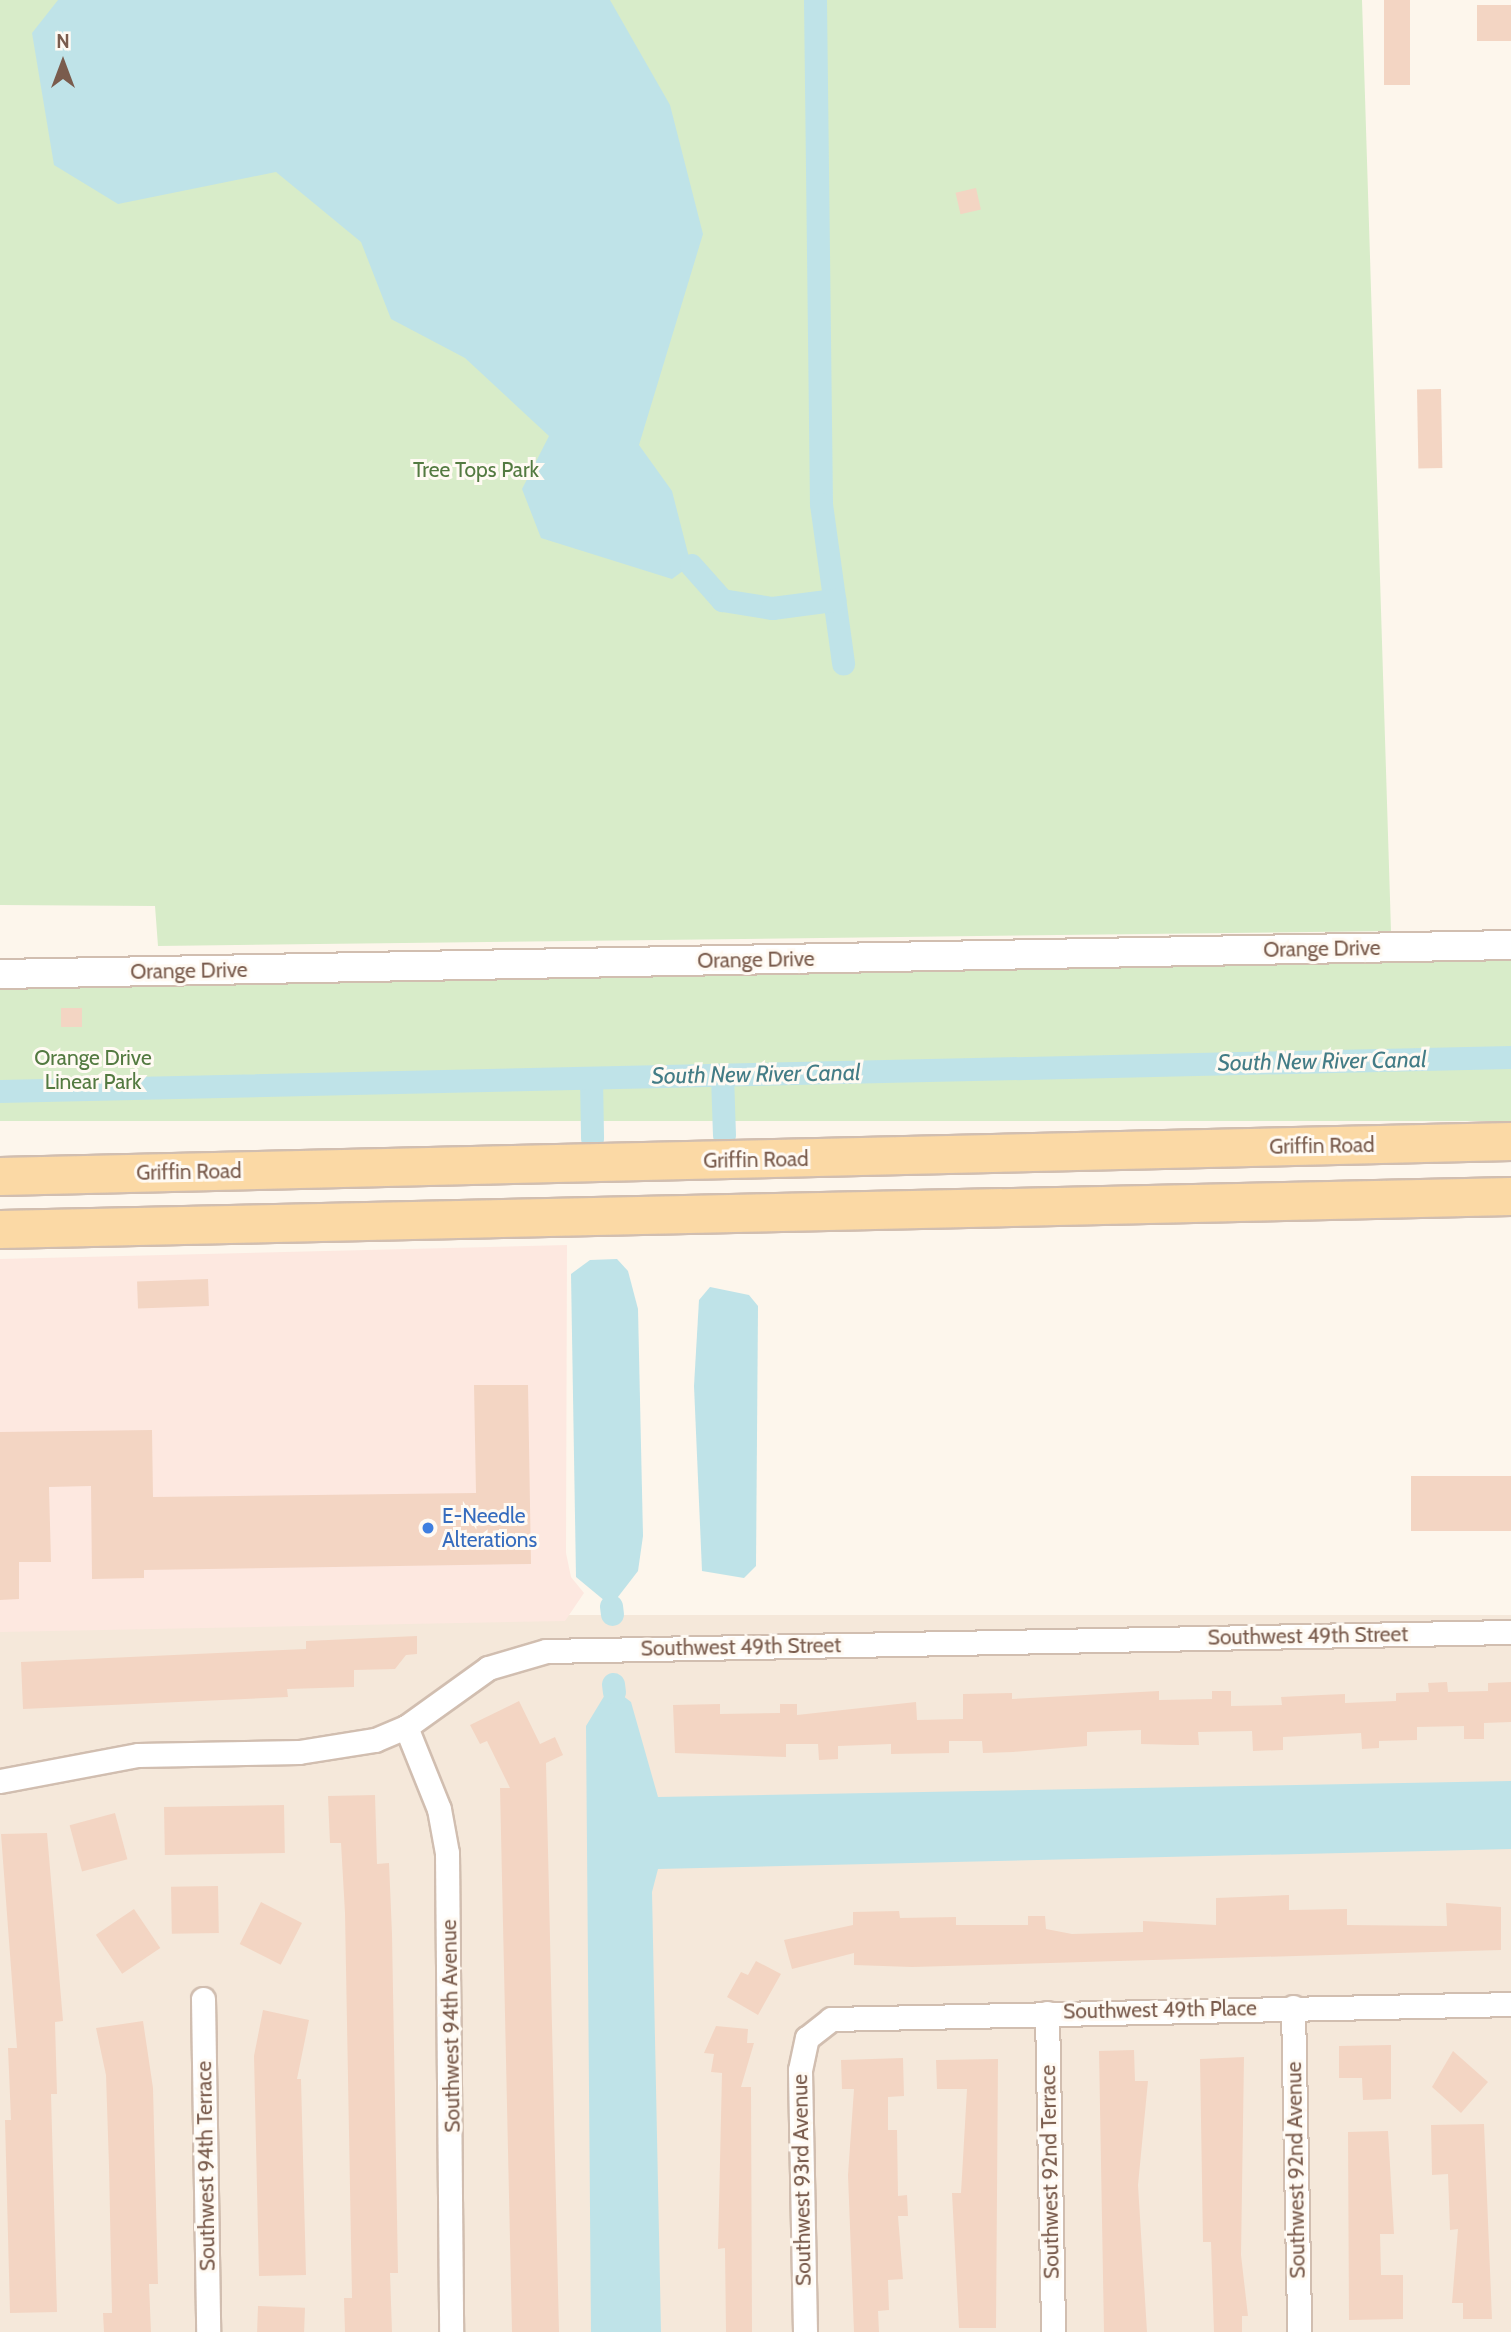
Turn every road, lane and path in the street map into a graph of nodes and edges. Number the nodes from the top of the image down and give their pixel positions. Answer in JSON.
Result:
{"nodes":[{"id":1,"x":1511,"y":945,"type":"edge"},
{"id":2,"x":0,"y":974,"type":"edge"},
{"id":3,"x":1511,"y":1141,"type":"edge"},
{"id":4,"x":1175,"y":1149,"type":"junction"},
{"id":5,"x":787,"y":1159,"type":"junction"},
{"id":6,"x":1511,"y":1165,"type":"edge"},
{"id":7,"x":0,"y":1176,"type":"edge"},
{"id":8,"x":1511,"y":1195,"type":"edge"},
{"id":9,"x":1439,"y":1197,"type":"junction"},
{"id":10,"x":848,"y":1210,"type":"junction"},
{"id":11,"x":420,"y":1220,"type":"junction"},
{"id":12,"x":0,"y":1229,"type":"edge"},
{"id":13,"x":1511,"y":1632,"type":"edge"},
{"id":14,"x":406,"y":1727,"type":"junction"},
{"id":15,"x":0,"y":1782,"type":"edge"},
{"id":16,"x":202,"y":1999,"type":"dead end"},
{"id":17,"x":1511,"y":2004,"type":"edge"},
{"id":18,"x":1293,"y":2007,"type":"junction"},
{"id":19,"x":1047,"y":2013,"type":"junction"},
{"id":20,"x":813,"y":2031,"type":"joint"},
{"id":21,"x":208,"y":2332,"type":"edge"},
{"id":22,"x":451,"y":2332,"type":"edge"},
{"id":23,"x":805,"y":2332,"type":"edge"},
{"id":24,"x":1053,"y":2332,"type":"edge"},
{"id":25,"x":1299,"y":2332,"type":"edge"}],
"edges":[{"from":1,"to":2,"type":"street","name":"Orange Drive"},
{"from":3,"to":4,"type":"main road","name":"Griffin Road"},
{"from":4,"to":5,"type":"main road","name":"Griffin Road"},
{"from":4,"to":10,"type":"main road"},
{"from":5,"to":7,"type":"main road","name":"Griffin Road"},
{"from":5,"to":11,"type":"main road"},
{"from":6,"to":9,"type":"main road"},
{"from":8,"to":9,"type":"main road"},
{"from":9,"to":10,"type":"main road"},
{"from":10,"to":11,"type":"main road"},
{"from":11,"to":12,"type":"main road"},
{"from":13,"to":14,"type":"street","name":"Southwest 49th Street"},
{"from":14,"to":15,"type":"street","name":"Southwest 49th Street"},
{"from":14,"to":22,"type":"street","name":"Southwest 94th Avenue"},
{"from":16,"to":21,"type":"street","name":"Southwest 94th Terrace"},
{"from":17,"to":18,"type":"street","name":"Southwest 49th Place"},
{"from":18,"to":19,"type":"street","name":"Southwest 49th Place"},
{"from":18,"to":25,"type":"street","name":"Southwest 92nd Avenue"},
{"from":19,"to":20,"type":"street","name":"Southwest 49th Place"},
{"from":19,"to":24,"type":"street","name":"Southwest 92nd Terrace"},
{"from":20,"to":23,"type":"street","name":"Southwest 93rd Avenue"}]}
